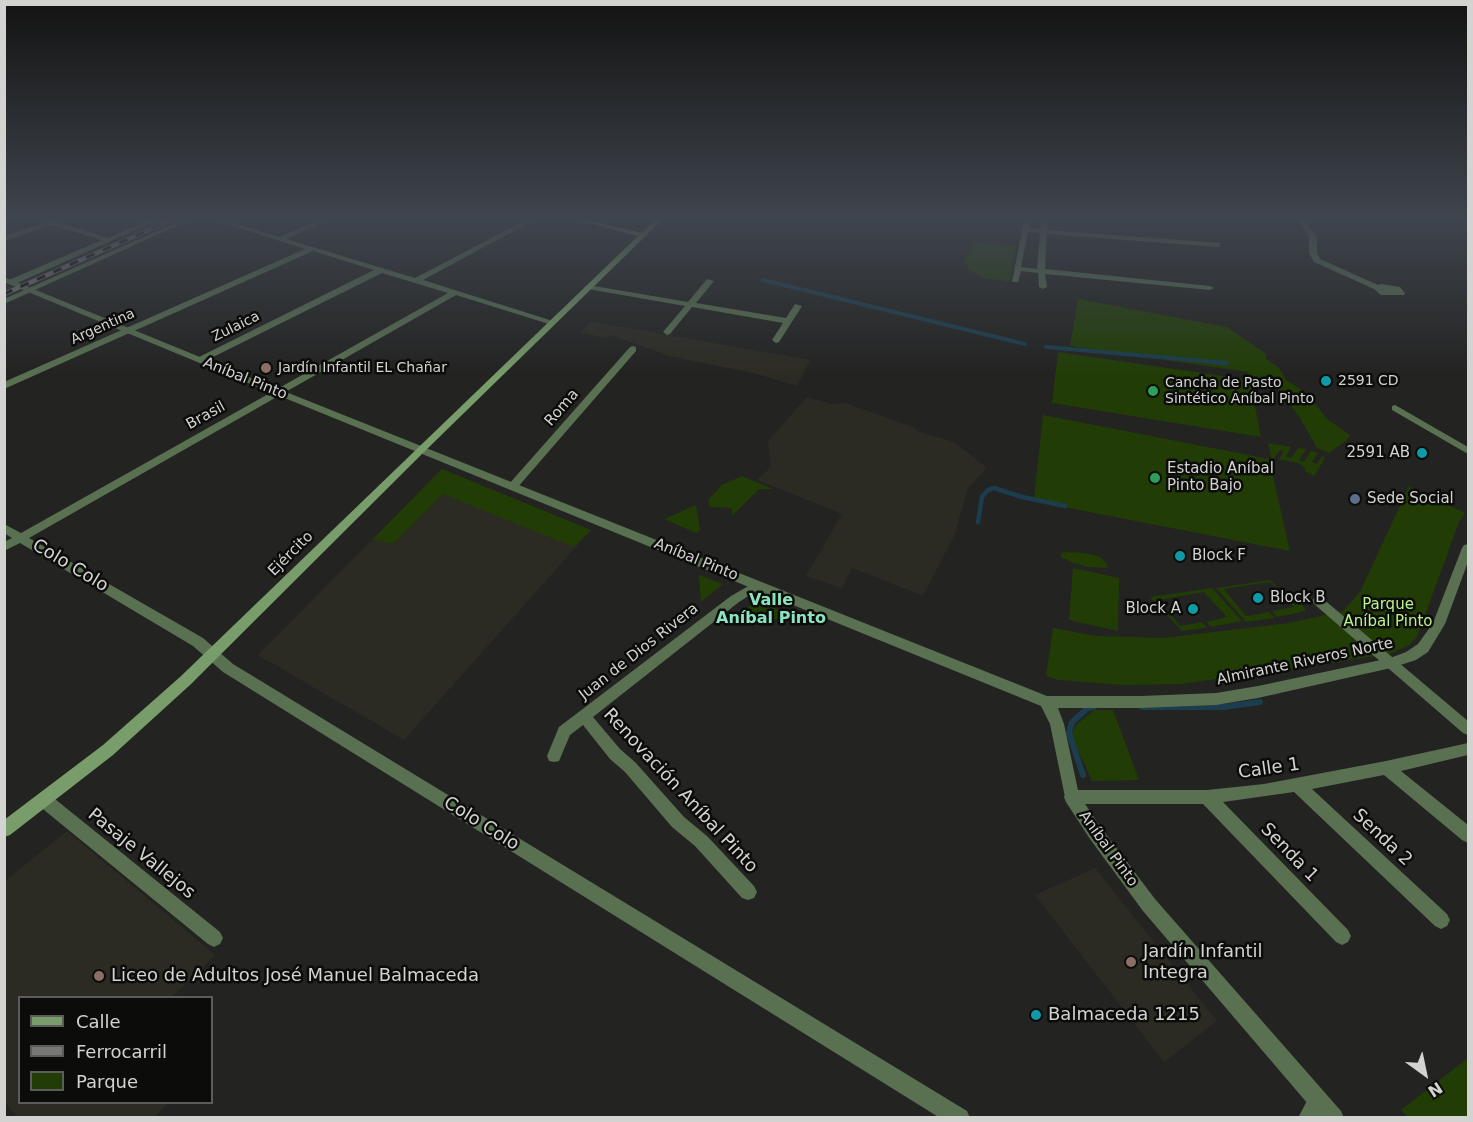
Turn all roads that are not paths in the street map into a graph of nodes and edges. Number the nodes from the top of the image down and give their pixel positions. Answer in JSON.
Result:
{"nodes":[{"id":1,"x":29,"y":272,"type":"edge"},
{"id":2,"x":71,"y":272,"type":"edge"},
{"id":3,"x":260,"y":272,"type":"edge"},
{"id":4,"x":376,"y":272,"type":"edge"},
{"id":5,"x":388,"y":272,"type":"edge"},
{"id":6,"x":431,"y":272,"type":"edge"},
{"id":7,"x":603,"y":272,"type":"edge"},
{"id":8,"x":1018,"y":272,"type":"edge"},
{"id":9,"x":1041,"y":272,"type":"edge"},
{"id":10,"x":1063,"y":272,"type":"edge"},
{"id":11,"x":1344,"y":272,"type":"edge"},
{"id":12,"x":1015,"y":280,"type":"dead end"},
{"id":13,"x":8,"y":281,"type":"edge"},
{"id":14,"x":415,"y":281,"type":"junction"},
{"id":15,"x":710,"y":281,"type":"dead end"},
{"id":16,"x":588,"y":287,"type":"junction"},
{"id":17,"x":1043,"y":287,"type":"dead end"},
{"id":18,"x":1210,"y":288,"type":"dead end"},
{"id":19,"x":1378,"y":288,"type":"dead end"},
{"id":20,"x":31,"y":290,"type":"junction"},
{"id":21,"x":454,"y":293,"type":"junction"},
{"id":22,"x":4,"y":302,"type":"edge"},
{"id":23,"x":690,"y":304,"type":"junction"},
{"id":24,"x":798,"y":306,"type":"dead end"},
{"id":25,"x":788,"y":321,"type":"junction"},
{"id":26,"x":552,"y":322,"type":"junction"},
{"id":27,"x":128,"y":331,"type":"junction"},
{"id":28,"x":667,"y":332,"type":"dead end"},
{"id":29,"x":776,"y":340,"type":"dead end"},
{"id":30,"x":633,"y":349,"type":"dead end"},
{"id":31,"x":200,"y":360,"type":"junction"},
{"id":32,"x":4,"y":386,"type":"edge"},
{"id":33,"x":278,"y":392,"type":"junction"},
{"id":34,"x":1395,"y":408,"type":"dead end"},
{"id":35,"x":421,"y":448,"type":"junction"},
{"id":36,"x":1468,"y":451,"type":"edge"},
{"id":37,"x":513,"y":486,"type":"junction"},
{"id":38,"x":4,"y":528,"type":"edge"},
{"id":39,"x":21,"y":538,"type":"junction"},
{"id":40,"x":4,"y":547,"type":"edge"},
{"id":41,"x":1468,"y":548,"type":"edge"},
{"id":42,"x":757,"y":585,"type":"junction"},
{"id":43,"x":1318,"y":601,"type":"dead end"},
{"id":44,"x":213,"y":655,"type":"junction"},
{"id":45,"x":1391,"y":663,"type":"junction"},
{"id":46,"x":1046,"y":702,"type":"junction"},
{"id":47,"x":584,"y":716,"type":"junction"},
{"id":48,"x":1468,"y":729,"type":"edge"},
{"id":49,"x":1468,"y":748,"type":"edge"},
{"id":50,"x":554,"y":756,"type":"dead end"},
{"id":51,"x":1386,"y":768,"type":"junction"},
{"id":52,"x":1297,"y":785,"type":"junction"},
{"id":53,"x":1072,"y":797,"type":"junction"},
{"id":54,"x":1207,"y":797,"type":"junction"},
{"id":55,"x":44,"y":800,"type":"junction"},
{"id":56,"x":4,"y":831,"type":"edge"},
{"id":57,"x":1468,"y":835,"type":"edge"},
{"id":58,"x":748,"y":892,"type":"dead end"},
{"id":59,"x":1441,"y":920,"type":"dead end"},
{"id":60,"x":1342,"y":936,"type":"dead end"},
{"id":61,"x":214,"y":938,"type":"dead end"},
{"id":62,"x":1313,"y":1109,"type":"edge"},
{"id":63,"x":960,"y":1118,"type":"edge"},
{"id":64,"x":1334,"y":1118,"type":"edge"}],
"edges":[{"from":1,"to":13,"type":"street"},
{"from":2,"to":20,"type":"street"},
{"from":3,"to":27,"type":"street","name":"Argentina"},
{"from":4,"to":31,"type":"street","name":"Zulaica"},
{"from":5,"to":14,"type":"street"},
{"from":6,"to":14,"type":"street"},
{"from":7,"to":16,"type":"main road","name":"Ejército"},
{"from":8,"to":12,"type":"street"},
{"from":9,"to":17,"type":"street"},
{"from":10,"to":18,"type":"street"},
{"from":11,"to":19,"type":"street"},
{"from":13,"to":20,"type":"street","name":"Aníbal Pinto"},
{"from":14,"to":21,"type":"street"},
{"from":15,"to":23,"type":"street"},
{"from":16,"to":23,"type":"street"},
{"from":16,"to":26,"type":"main road","name":"Ejército"},
{"from":20,"to":22,"type":"street"},
{"from":20,"to":27,"type":"street","name":"Aníbal Pinto"},
{"from":21,"to":26,"type":"street"},
{"from":21,"to":33,"type":"street","name":"Brasil"},
{"from":23,"to":25,"type":"street"},
{"from":23,"to":28,"type":"street"},
{"from":24,"to":25,"type":"street"},
{"from":25,"to":29,"type":"street"},
{"from":26,"to":35,"type":"main road","name":"Ejército"},
{"from":27,"to":31,"type":"street","name":"Aníbal Pinto"},
{"from":27,"to":32,"type":"street","name":"Argentina"},
{"from":30,"to":37,"type":"street","name":"Roma"},
{"from":31,"to":33,"type":"street","name":"Aníbal Pinto"},
{"from":33,"to":35,"type":"street","name":"Aníbal Pinto"},
{"from":33,"to":39,"type":"street","name":"Brasil"},
{"from":34,"to":36,"type":"street"},
{"from":35,"to":37,"type":"street","name":"Aníbal Pinto"},
{"from":35,"to":44,"type":"main road","name":"Ejército"},
{"from":37,"to":42,"type":"street","name":"Aníbal Pinto"},
{"from":38,"to":39,"type":"street","name":"Colo Colo"},
{"from":39,"to":40,"type":"street","name":"Brasil"},
{"from":39,"to":44,"type":"street","name":"Colo Colo"},
{"from":41,"to":45,"type":"street","name":"Almirante Riveros Norte"},
{"from":42,"to":46,"type":"street","name":"Aníbal Pinto"},
{"from":42,"to":47,"type":"street","name":"Juan de Dios Rivera"},
{"from":43,"to":45,"type":"street"},
{"from":44,"to":55,"type":"main road","name":"Ejército"},
{"from":44,"to":63,"type":"street","name":"Colo Colo"},
{"from":45,"to":46,"type":"street","name":"Almirante Riveros Norte"},
{"from":45,"to":48,"type":"street"},
{"from":46,"to":53,"type":"street","name":"Aníbal Pinto"},
{"from":47,"to":50,"type":"street","name":"Juan de Dios Rivera"},
{"from":47,"to":58,"type":"street","name":"Renovación Aníbal Pinto"},
{"from":49,"to":51,"type":"street","name":"Calle 1"},
{"from":51,"to":52,"type":"street","name":"Calle 1"},
{"from":51,"to":57,"type":"street"},
{"from":52,"to":54,"type":"street","name":"Calle 1"},
{"from":52,"to":59,"type":"street","name":"Senda 2"},
{"from":53,"to":54,"type":"street","name":"Calle 1"},
{"from":53,"to":62,"type":"street","name":"Aníbal Pinto"},
{"from":54,"to":60,"type":"street","name":"Senda 1"},
{"from":55,"to":56,"type":"main road","name":"Ejército"},
{"from":55,"to":61,"type":"street","name":"Pasaje Vallejos"},
{"from":62,"to":64,"type":"street","name":"Aníbal Pinto"}]}
